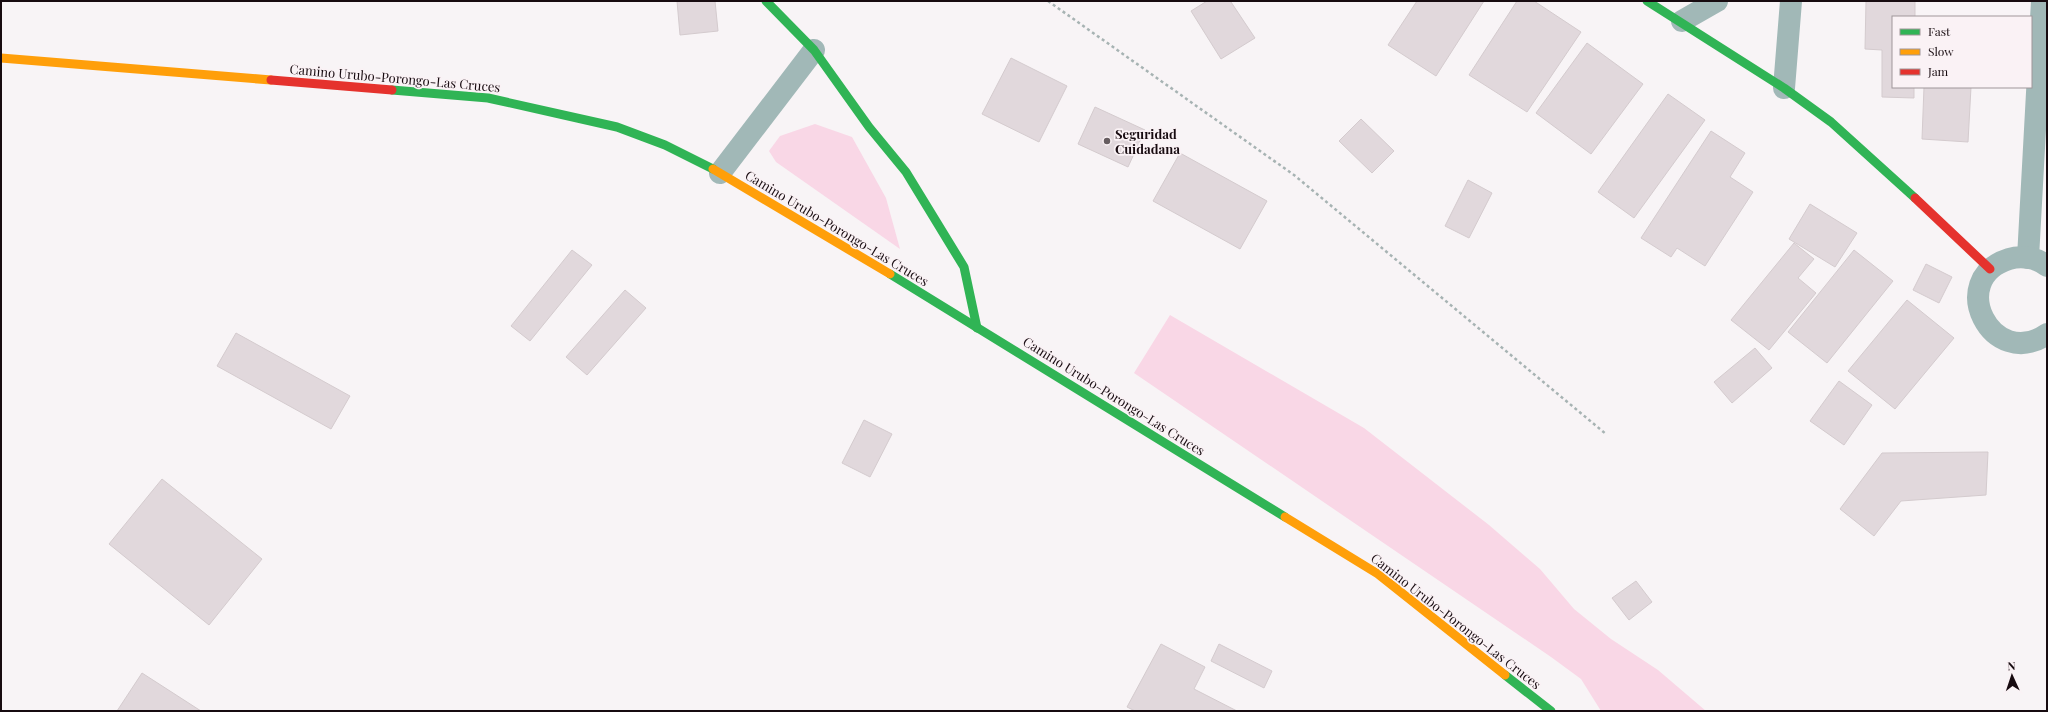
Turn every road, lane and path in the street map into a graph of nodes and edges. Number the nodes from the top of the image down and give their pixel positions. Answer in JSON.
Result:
{"nodes":[{"id":1,"x":766,"y":1,"type":"edge"},
{"id":2,"x":1048,"y":1,"type":"edge"},
{"id":3,"x":1647,"y":1,"type":"edge"},
{"id":4,"x":1717,"y":1,"type":"edge"},
{"id":5,"x":1791,"y":1,"type":"edge"},
{"id":6,"x":2042,"y":1,"type":"edge"},
{"id":7,"x":1682,"y":21,"type":"junction"},
{"id":8,"x":814,"y":50,"type":"junction"},
{"id":9,"x":1,"y":58,"type":"edge"},
{"id":10,"x":1784,"y":88,"type":"junction"},
{"id":11,"x":720,"y":174,"type":"junction"},
{"id":12,"x":2037,"y":262,"type":"edge"},
{"id":13,"x":1990,"y":269,"type":"junction"},
{"id":14,"x":978,"y":328,"type":"junction"},
{"id":15,"x":2047,"y":334,"type":"edge"},
{"id":16,"x":1606,"y":434,"type":"dead end"},
{"id":17,"x":1551,"y":711,"type":"edge"}],
"edges":[{"from":1,"to":8,"type":"main road"},
{"from":2,"to":16,"type":"path"},
{"from":3,"to":7,"type":"main road"},
{"from":4,"to":7,"type":"street"},
{"from":5,"to":10,"type":"street"},
{"from":6,"to":12,"type":"street"},
{"from":7,"to":10,"type":"main road"},
{"from":8,"to":11,"type":"street"},
{"from":8,"to":14,"type":"main road"},
{"from":9,"to":11,"type":"main road","name":"Camino Urubo-Porongo-Las Cruces"},
{"from":10,"to":13,"type":"main road"},
{"from":11,"to":14,"type":"main road","name":"Camino Urubo-Porongo-Las Cruces"},
{"from":12,"to":13,"type":"street"},
{"from":13,"to":15,"type":"street"},
{"from":14,"to":17,"type":"main road","name":"Camino Urubo-Porongo-Las Cruces"}]}
